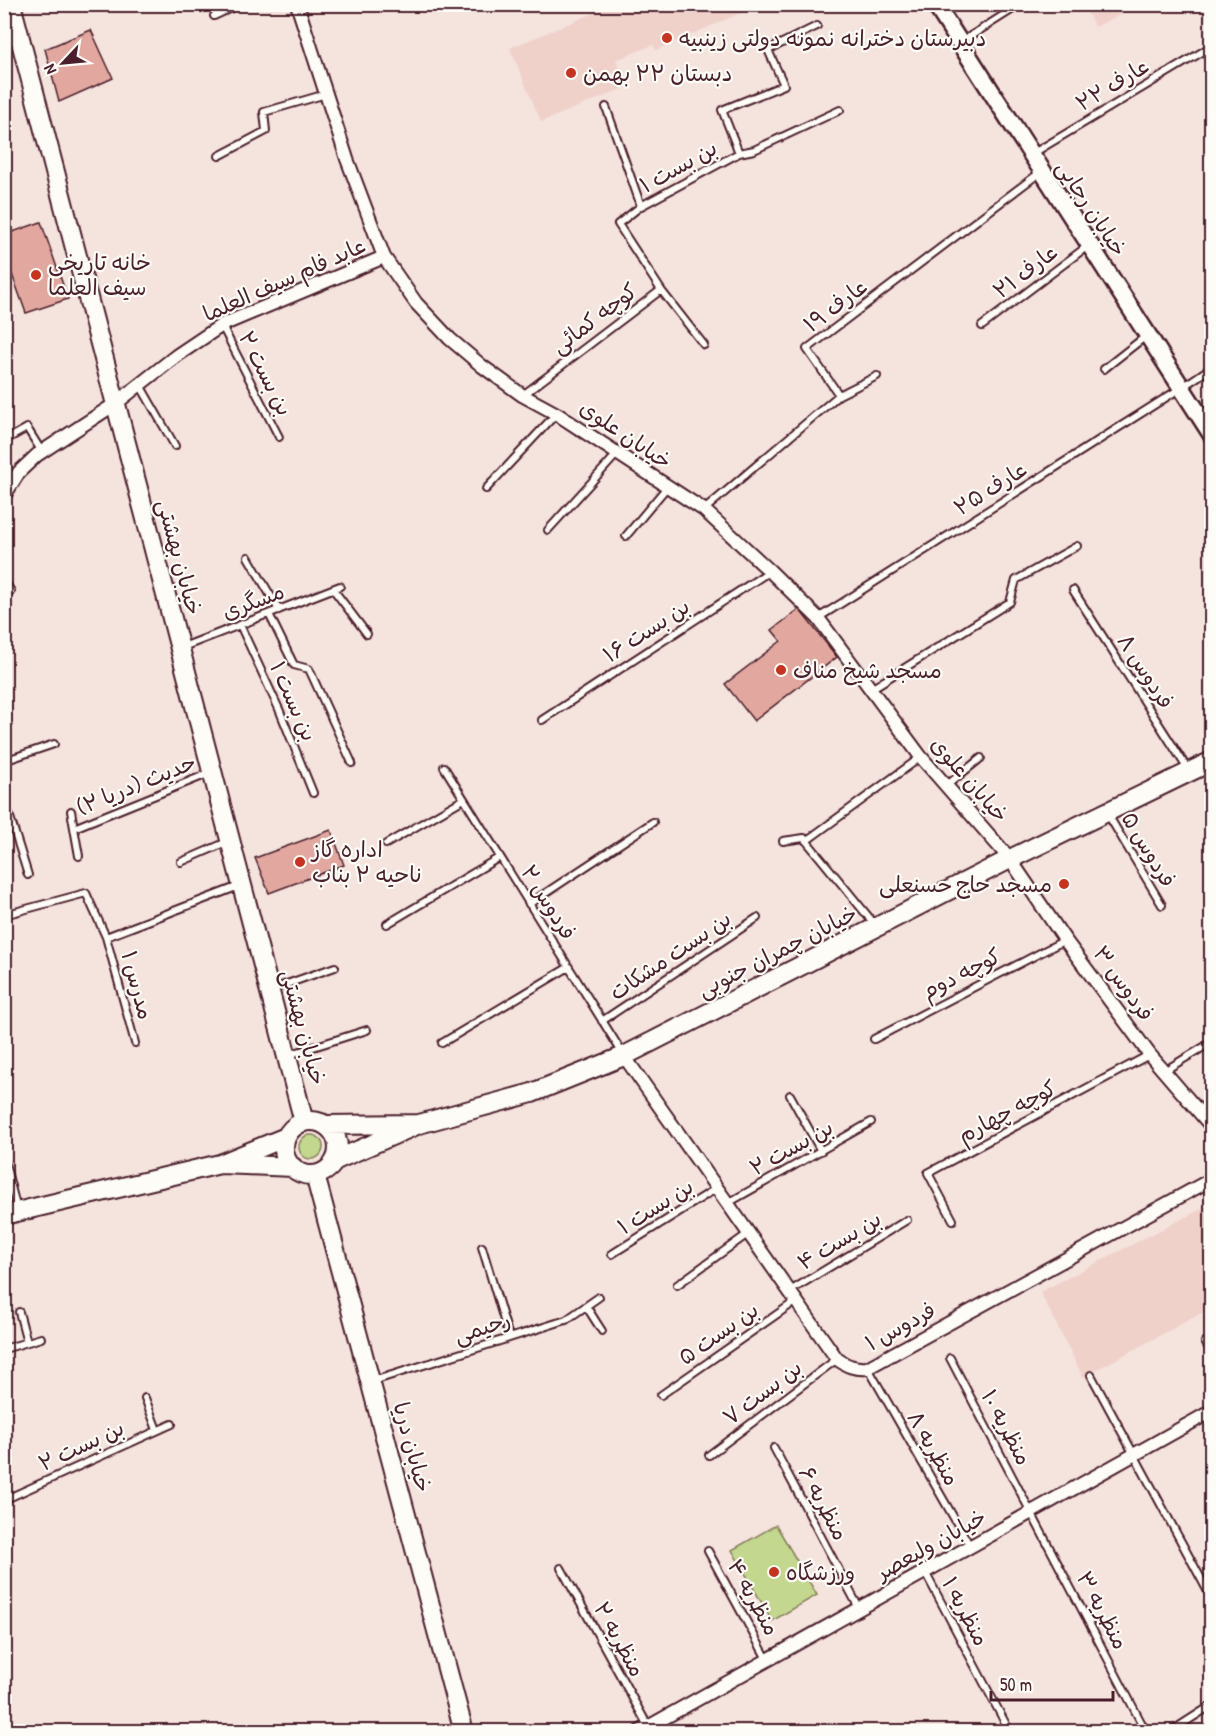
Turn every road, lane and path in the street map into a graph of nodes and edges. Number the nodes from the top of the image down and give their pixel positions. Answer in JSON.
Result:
{"nodes":[{"id":1,"x":11,"y":4,"type":"edge"},
{"id":2,"x":240,"y":4,"type":"edge"},
{"id":3,"x":297,"y":4,"type":"edge"},
{"id":4,"x":935,"y":4,"type":"edge"},
{"id":5,"x":1021,"y":4,"type":"edge"},
{"id":6,"x":214,"y":16,"type":"dead end"},
{"id":7,"x":817,"y":26,"type":"dead end"},
{"id":8,"x":960,"y":43,"type":"junction"},
{"id":9,"x":1212,"y":46,"type":"edge"},
{"id":10,"x":326,"y":94,"type":"junction"},
{"id":11,"x":606,"y":107,"type":"dead end"},
{"id":12,"x":840,"y":110,"type":"dead end"},
{"id":13,"x":739,"y":153,"type":"junction"},
{"id":14,"x":1031,"y":154,"type":"junction"},
{"id":15,"x":219,"y":156,"type":"dead end"},
{"id":16,"x":1042,"y":171,"type":"junction"},
{"id":17,"x":641,"y":207,"type":"junction"},
{"id":18,"x":1089,"y":245,"type":"junction"},
{"id":19,"x":384,"y":257,"type":"junction"},
{"id":20,"x":662,"y":290,"type":"junction"},
{"id":21,"x":222,"y":325,"type":"junction"},
{"id":22,"x":982,"y":326,"type":"dead end"},
{"id":23,"x":1147,"y":334,"type":"junction"},
{"id":24,"x":704,"y":345,"type":"dead end"},
{"id":25,"x":1212,"y":367,"type":"edge"},
{"id":26,"x":1104,"y":369,"type":"dead end"},
{"id":27,"x":877,"y":376,"type":"dead end"},
{"id":28,"x":140,"y":385,"type":"junction"},
{"id":29,"x":1181,"y":388,"type":"junction"},
{"id":30,"x":522,"y":395,"type":"junction"},
{"id":31,"x":839,"y":395,"type":"junction"},
{"id":32,"x":116,"y":404,"type":"junction"},
{"id":33,"x":557,"y":414,"type":"junction"},
{"id":34,"x":1212,"y":435,"type":"edge"},
{"id":35,"x":279,"y":437,"type":"dead end"},
{"id":36,"x":4,"y":441,"type":"edge"},
{"id":37,"x":175,"y":446,"type":"dead end"},
{"id":38,"x":42,"y":452,"type":"junction"},
{"id":39,"x":617,"y":454,"type":"junction"},
{"id":40,"x":667,"y":487,"type":"junction"},
{"id":41,"x":486,"y":489,"type":"dead end"},
{"id":42,"x":4,"y":496,"type":"edge"},
{"id":43,"x":704,"y":510,"type":"junction"},
{"id":44,"x":548,"y":530,"type":"dead end"},
{"id":45,"x":626,"y":536,"type":"dead end"},
{"id":46,"x":1077,"y":546,"type":"dead end"},
{"id":47,"x":248,"y":557,"type":"dead end"},
{"id":48,"x":770,"y":571,"type":"junction"},
{"id":49,"x":4,"y":581,"type":"edge"},
{"id":50,"x":1073,"y":590,"type":"dead end"},
{"id":51,"x":11,"y":591,"type":"dead end"},
{"id":52,"x":279,"y":610,"type":"junction"},
{"id":53,"x":269,"y":614,"type":"junction"},
{"id":54,"x":818,"y":618,"type":"junction"},
{"id":55,"x":240,"y":625,"type":"junction"},
{"id":56,"x":367,"y":634,"type":"dead end"},
{"id":57,"x":179,"y":648,"type":"junction"},
{"id":58,"x":871,"y":689,"type":"junction"},
{"id":59,"x":542,"y":720,"type":"dead end"},
{"id":60,"x":54,"y":744,"type":"dead end"},
{"id":61,"x":921,"y":757,"type":"junction"},
{"id":62,"x":981,"y":758,"type":"dead end"},
{"id":63,"x":4,"y":760,"type":"edge"},
{"id":64,"x":352,"y":763,"type":"dead end"},
{"id":65,"x":1211,"y":763,"type":"edge"},
{"id":66,"x":444,"y":767,"type":"dead end"},
{"id":67,"x":212,"y":772,"type":"junction"},
{"id":68,"x":1189,"y":772,"type":"junction"},
{"id":69,"x":947,"y":785,"type":"junction"},
{"id":70,"x":313,"y":793,"type":"dead end"},
{"id":71,"x":4,"y":798,"type":"edge"},
{"id":72,"x":464,"y":799,"type":"junction"},
{"id":73,"x":71,"y":811,"type":"dead end"},
{"id":74,"x":1106,"y":812,"type":"junction"},
{"id":75,"x":653,"y":822,"type":"dead end"},
{"id":76,"x":74,"y":828,"type":"junction"},
{"id":77,"x":230,"y":841,"type":"junction"},
{"id":78,"x":783,"y":841,"type":"dead end"},
{"id":79,"x":806,"y":841,"type":"junction"},
{"id":80,"x":386,"y":844,"type":"dead end"},
{"id":81,"x":79,"y":856,"type":"dead end"},
{"id":82,"x":500,"y":857,"type":"junction"},
{"id":83,"x":1010,"y":859,"type":"junction"},
{"id":84,"x":181,"y":862,"type":"dead end"},
{"id":85,"x":28,"y":875,"type":"dead end"},
{"id":86,"x":242,"y":885,"type":"junction"},
{"id":87,"x":529,"y":904,"type":"junction"},
{"id":88,"x":1162,"y":905,"type":"dead end"},
{"id":89,"x":4,"y":915,"type":"edge"},
{"id":90,"x":757,"y":918,"type":"dead end"},
{"id":91,"x":387,"y":924,"type":"dead end"},
{"id":92,"x":877,"y":927,"type":"junction"},
{"id":93,"x":106,"y":937,"type":"junction"},
{"id":94,"x":1065,"y":939,"type":"junction"},
{"id":95,"x":335,"y":967,"type":"dead end"},
{"id":96,"x":569,"y":967,"type":"junction"},
{"id":97,"x":269,"y":990,"type":"junction"},
{"id":98,"x":602,"y":1021,"type":"junction"},
{"id":99,"x":367,"y":1030,"type":"dead end"},
{"id":100,"x":874,"y":1039,"type":"dead end"},
{"id":101,"x":135,"y":1042,"type":"dead end"},
{"id":102,"x":1212,"y":1042,"type":"edge"},
{"id":103,"x":442,"y":1043,"type":"dead end"},
{"id":104,"x":1150,"y":1055,"type":"junction"},
{"id":105,"x":286,"y":1056,"type":"junction"},
{"id":106,"x":624,"y":1056,"type":"junction"},
{"id":107,"x":1164,"y":1071,"type":"junction"},
{"id":108,"x":790,"y":1095,"type":"dead end"},
{"id":109,"x":304,"y":1122,"type":"junction"},
{"id":110,"x":871,"y":1122,"type":"dead end"},
{"id":111,"x":419,"y":1124,"type":"junction"},
{"id":112,"x":325,"y":1125,"type":"junction"},
{"id":113,"x":1212,"y":1127,"type":"edge"},
{"id":114,"x":286,"y":1137,"type":"junction"},
{"id":115,"x":821,"y":1151,"type":"junction"},
{"id":116,"x":4,"y":1158,"type":"edge"},
{"id":117,"x":336,"y":1160,"type":"junction"},
{"id":118,"x":220,"y":1164,"type":"junction"},
{"id":119,"x":293,"y":1167,"type":"junction"},
{"id":120,"x":315,"y":1175,"type":"junction"},
{"id":121,"x":1212,"y":1179,"type":"edge"},
{"id":122,"x":717,"y":1188,"type":"junction"},
{"id":123,"x":728,"y":1203,"type":"junction"},
{"id":124,"x":11,"y":1214,"type":"edge"},
{"id":125,"x":907,"y":1220,"type":"dead end"},
{"id":126,"x":953,"y":1220,"type":"dead end"},
{"id":127,"x":749,"y":1233,"type":"junction"},
{"id":128,"x":482,"y":1247,"type":"dead end"},
{"id":129,"x":612,"y":1254,"type":"dead end"},
{"id":130,"x":677,"y":1285,"type":"dead end"},
{"id":131,"x":793,"y":1296,"type":"junction"},
{"id":132,"x":599,"y":1297,"type":"dead end"},
{"id":133,"x":586,"y":1306,"type":"junction"},
{"id":134,"x":18,"y":1312,"type":"dead end"},
{"id":135,"x":602,"y":1331,"type":"dead end"},
{"id":136,"x":509,"y":1337,"type":"junction"},
{"id":137,"x":41,"y":1338,"type":"dead end"},
{"id":138,"x":27,"y":1342,"type":"junction"},
{"id":139,"x":1205,"y":1342,"type":"dead end"},
{"id":140,"x":4,"y":1349,"type":"edge"},
{"id":141,"x":1212,"y":1353,"type":"edge"},
{"id":142,"x":950,"y":1358,"type":"dead end"},
{"id":143,"x":837,"y":1359,"type":"junction"},
{"id":144,"x":867,"y":1368,"type":"junction"},
{"id":145,"x":1091,"y":1375,"type":"dead end"},
{"id":146,"x":371,"y":1382,"type":"junction"},
{"id":147,"x":661,"y":1395,"type":"dead end"},
{"id":148,"x":145,"y":1398,"type":"dead end"},
{"id":149,"x":1212,"y":1411,"type":"edge"},
{"id":150,"x":172,"y":1424,"type":"dead end"},
{"id":151,"x":157,"y":1430,"type":"junction"},
{"id":152,"x":774,"y":1448,"type":"dead end"},
{"id":153,"x":1134,"y":1454,"type":"junction"},
{"id":154,"x":709,"y":1455,"type":"dead end"},
{"id":155,"x":4,"y":1500,"type":"edge"},
{"id":156,"x":1031,"y":1512,"type":"junction"},
{"id":157,"x":970,"y":1546,"type":"junction"},
{"id":158,"x":708,"y":1551,"type":"dead end"},
{"id":159,"x":561,"y":1568,"type":"dead end"},
{"id":160,"x":924,"y":1572,"type":"junction"},
{"id":161,"x":1212,"y":1599,"type":"edge"},
{"id":162,"x":860,"y":1608,"type":"junction"},
{"id":163,"x":767,"y":1659,"type":"junction"},
{"id":164,"x":1212,"y":1705,"type":"edge"},
{"id":165,"x":1143,"y":1726,"type":"dead end"},
{"id":166,"x":643,"y":1729,"type":"edge"},
{"id":167,"x":464,"y":1731,"type":"edge"},
{"id":168,"x":1010,"y":1731,"type":"edge"},
{"id":169,"x":1170,"y":1731,"type":"edge"}],
"edges":[{"from":1,"to":32,"type":"main road","name":"خیابان بهشتی"},
{"from":2,"to":6,"type":"lane"},
{"from":3,"to":10,"type":"street","name":"خیابان علوی"},
{"from":4,"to":8,"type":"street","name":"خیابان رجایی"},
{"from":5,"to":8,"type":"lane"},
{"from":7,"to":13,"type":"lane","name":"بن بست ۱"},
{"from":8,"to":14,"type":"street","name":"خیابان رجایی"},
{"from":9,"to":14,"type":"lane","name":"عارف ۲۲"},
{"from":10,"to":15,"type":"lane"},
{"from":10,"to":19,"type":"street","name":"خیابان علوی"},
{"from":11,"to":17,"type":"lane"},
{"from":12,"to":13,"type":"lane"},
{"from":13,"to":17,"type":"lane","name":"بن بست ۱"},
{"from":14,"to":16,"type":"street","name":"خیابان رجایی"},
{"from":16,"to":18,"type":"street","name":"خیابان رجایی"},
{"from":16,"to":31,"type":"lane","name":"عارف ۱۹"},
{"from":17,"to":20,"type":"lane","name":"بن بست ۱"},
{"from":18,"to":22,"type":"lane","name":"عارف ۲۱"},
{"from":18,"to":23,"type":"street","name":"خیابان رجایی"},
{"from":19,"to":21,"type":"street","name":"عابد فام سیف العلما"},
{"from":19,"to":30,"type":"street","name":"خیابان علوی"},
{"from":20,"to":24,"type":"lane","name":"کوچه کمائی"},
{"from":20,"to":30,"type":"lane","name":"کوچه کمائی"},
{"from":21,"to":28,"type":"street","name":"عابد فام سیف العلما"},
{"from":21,"to":35,"type":"lane","name":"بن بست ۲"},
{"from":23,"to":26,"type":"lane"},
{"from":23,"to":29,"type":"street","name":"خیابان رجایی"},
{"from":25,"to":29,"type":"lane","name":"عارف ۲۵"},
{"from":27,"to":31,"type":"lane"},
{"from":28,"to":32,"type":"street","name":"عابد فام سیف العلما"},
{"from":28,"to":37,"type":"lane"},
{"from":29,"to":34,"type":"street","name":"خیابان رجایی"},
{"from":29,"to":54,"type":"lane","name":"عارف ۲۵"},
{"from":30,"to":33,"type":"street","name":"خیابان علوی"},
{"from":31,"to":43,"type":"lane"},
{"from":32,"to":38,"type":"street","name":"عابد فام سیف العلما"},
{"from":32,"to":57,"type":"main road","name":"خیابان بهشتی"},
{"from":33,"to":39,"type":"street","name":"خیابان علوی"},
{"from":33,"to":41,"type":"lane"},
{"from":36,"to":38,"type":"lane"},
{"from":38,"to":42,"type":"street","name":"عابد فام سیف العلما"},
{"from":39,"to":40,"type":"street","name":"خیابان علوی"},
{"from":39,"to":44,"type":"lane"},
{"from":40,"to":43,"type":"street","name":"خیابان علوی"},
{"from":40,"to":45,"type":"lane"},
{"from":43,"to":48,"type":"street","name":"خیابان علوی"},
{"from":46,"to":58,"type":"lane"},
{"from":47,"to":52,"type":"lane"},
{"from":48,"to":54,"type":"street","name":"خیابان علوی"},
{"from":48,"to":59,"type":"lane","name":"بن بست ۱۶"},
{"from":49,"to":51,"type":"lane"},
{"from":50,"to":68,"type":"lane","name":"فردوس ۸"},
{"from":52,"to":53,"type":"lane","name":"مسگری"},
{"from":52,"to":56,"type":"lane","name":"مسگری"},
{"from":53,"to":55,"type":"lane","name":"مسگری"},
{"from":53,"to":64,"type":"lane"},
{"from":54,"to":58,"type":"street","name":"خیابان علوی"},
{"from":55,"to":57,"type":"lane","name":"مسگری"},
{"from":55,"to":70,"type":"lane","name":"بن بست ۱"},
{"from":57,"to":67,"type":"main road","name":"خیابان بهشتی"},
{"from":58,"to":61,"type":"street","name":"خیابان علوی"},
{"from":60,"to":63,"type":"lane"},
{"from":61,"to":69,"type":"street","name":"خیابان علوی"},
{"from":61,"to":79,"type":"lane"},
{"from":62,"to":69,"type":"lane"},
{"from":65,"to":68,"type":"main road","name":"خیابان چمران جنوبی"},
{"from":66,"to":72,"type":"lane","name":"فردوس ۲"},
{"from":67,"to":76,"type":"lane","name":"حدیث (دریا ۲)"},
{"from":67,"to":77,"type":"main road","name":"خیابان بهشتی"},
{"from":68,"to":74,"type":"main road","name":"خیابان چمران جنوبی"},
{"from":69,"to":83,"type":"street","name":"خیابان علوی"},
{"from":71,"to":85,"type":"lane"},
{"from":72,"to":80,"type":"lane"},
{"from":72,"to":82,"type":"lane","name":"فردوس ۲"},
{"from":73,"to":76,"type":"lane"},
{"from":74,"to":83,"type":"main road","name":"خیابان چمران جنوبی"},
{"from":74,"to":88,"type":"lane","name":"فردوس ۵"},
{"from":75,"to":87,"type":"lane"},
{"from":76,"to":81,"type":"lane"},
{"from":77,"to":84,"type":"lane"},
{"from":77,"to":86,"type":"main road","name":"خیابان بهشتی"},
{"from":78,"to":79,"type":"lane"},
{"from":79,"to":92,"type":"lane"},
{"from":82,"to":87,"type":"lane","name":"فردوس ۲"},
{"from":82,"to":91,"type":"lane"},
{"from":83,"to":92,"type":"main road","name":"خیابان چمران جنوبی"},
{"from":83,"to":94,"type":"street","name":"فردوس ۳"},
{"from":86,"to":93,"type":"lane"},
{"from":86,"to":97,"type":"main road","name":"خیابان بهشتی"},
{"from":87,"to":96,"type":"lane","name":"فردوس ۲"},
{"from":89,"to":93,"type":"lane","name":"مدرس ۱"},
{"from":90,"to":98,"type":"lane","name":"بن بست مشکات"},
{"from":92,"to":106,"type":"main road","name":"خیابان چمران جنوبی"},
{"from":93,"to":101,"type":"lane","name":"مدرس ۱"},
{"from":94,"to":100,"type":"lane","name":"کوچه دوم"},
{"from":94,"to":104,"type":"street","name":"فردوس ۳"},
{"from":95,"to":97,"type":"lane"},
{"from":96,"to":98,"type":"lane","name":"فردوس ۲"},
{"from":96,"to":103,"type":"lane"},
{"from":97,"to":105,"type":"main road","name":"خیابان بهشتی"},
{"from":98,"to":106,"type":"lane","name":"فردوس ۲"},
{"from":99,"to":105,"type":"lane"},
{"from":102,"to":107,"type":"lane"},
{"from":104,"to":107,"type":"street","name":"فردوس ۳"},
{"from":104,"to":126,"type":"lane","name":"کوچه چهارم"},
{"from":105,"to":109,"type":"main road","name":"خیابان بهشتی"},
{"from":106,"to":111,"type":"main road","name":"خیابان چمران جنوبی"},
{"from":106,"to":122,"type":"street","name":"فردوس ۱"},
{"from":107,"to":113,"type":"street","name":"فردوس ۳"},
{"from":108,"to":115,"type":"lane"},
{"from":109,"to":112,"type":"main road"},
{"from":109,"to":114,"type":"main road"},
{"from":110,"to":115,"type":"lane","name":"بن بست ۲"},
{"from":111,"to":112,"type":"main road","name":"خیابان چمران جنوبی"},
{"from":111,"to":117,"type":"main road","name":"خیابان چمران جنوبی"},
{"from":112,"to":117,"type":"main road"},
{"from":114,"to":118,"type":"main road"},
{"from":114,"to":119,"type":"main road"},
{"from":115,"to":123,"type":"lane","name":"بن بست ۲"},
{"from":116,"to":124,"type":"lane"},
{"from":117,"to":120,"type":"main road"},
{"from":118,"to":119,"type":"main road"},
{"from":118,"to":124,"type":"main road"},
{"from":119,"to":120,"type":"main road"},
{"from":120,"to":146,"type":"main road","name":"خیابان دریا"},
{"from":121,"to":144,"type":"street","name":"فردوس ۱"},
{"from":122,"to":123,"type":"street","name":"فردوس ۱"},
{"from":122,"to":129,"type":"lane","name":"بن بست ۱"},
{"from":123,"to":127,"type":"street","name":"فردوس ۱"},
{"from":125,"to":131,"type":"lane","name":"بن بست ۴"},
{"from":127,"to":130,"type":"lane"},
{"from":127,"to":131,"type":"street","name":"فردوس ۱"},
{"from":128,"to":136,"type":"lane"},
{"from":131,"to":143,"type":"street","name":"فردوس ۱"},
{"from":131,"to":147,"type":"lane","name":"بن بست ۵"},
{"from":132,"to":133,"type":"lane","name":"رحیمی"},
{"from":133,"to":135,"type":"lane"},
{"from":133,"to":136,"type":"lane","name":"رحیمی"},
{"from":134,"to":138,"type":"lane"},
{"from":136,"to":146,"type":"lane","name":"رحیمی"},
{"from":137,"to":138,"type":"lane"},
{"from":138,"to":140,"type":"lane"},
{"from":139,"to":141,"type":"lane"},
{"from":142,"to":156,"type":"lane","name":"منظریه ۱۰"},
{"from":143,"to":144,"type":"street","name":"فردوس ۱"},
{"from":143,"to":154,"type":"lane","name":"بن بست ۷"},
{"from":144,"to":157,"type":"lane","name":"منظریه ۸"},
{"from":145,"to":153,"type":"lane"},
{"from":146,"to":167,"type":"main road","name":"خیابان دریا"},
{"from":148,"to":151,"type":"lane"},
{"from":149,"to":153,"type":"street","name":"خیابان ولیعصر"},
{"from":150,"to":151,"type":"lane","name":"بن بست ۲"},
{"from":151,"to":155,"type":"lane","name":"بن بست ۲"},
{"from":152,"to":162,"type":"lane","name":"منظریه ۶"},
{"from":153,"to":156,"type":"street","name":"خیابان ولیعصر"},
{"from":153,"to":161,"type":"lane"},
{"from":156,"to":157,"type":"street","name":"خیابان ولیعصر"},
{"from":156,"to":165,"type":"lane","name":"منظریه ۳"},
{"from":157,"to":160,"type":"street","name":"خیابان ولیعصر"},
{"from":158,"to":163,"type":"lane","name":"منظریه ۴"},
{"from":159,"to":166,"type":"lane","name":"منظریه ۲"},
{"from":160,"to":162,"type":"street","name":"خیابان ولیعصر"},
{"from":160,"to":168,"type":"lane","name":"منظریه ۱"},
{"from":162,"to":163,"type":"street","name":"خیابان ولیعصر"},
{"from":163,"to":166,"type":"street","name":"خیابان ولیعصر"},
{"from":164,"to":169,"type":"lane"}]}
